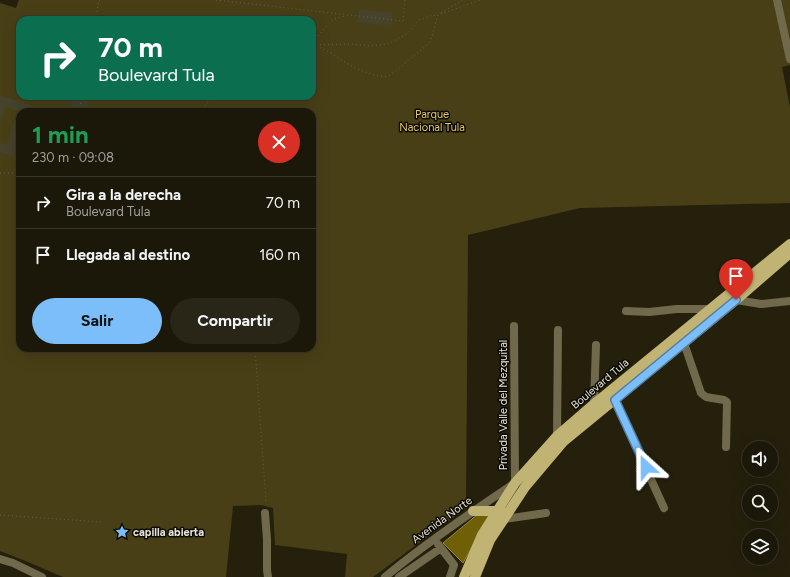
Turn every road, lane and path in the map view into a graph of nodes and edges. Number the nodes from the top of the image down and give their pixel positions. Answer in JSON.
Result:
{"nodes":[{"id":1,"x":100,"y":0,"type":"edge"},
{"id":2,"x":216,"y":0,"type":"edge"},
{"id":3,"x":405,"y":0,"type":"edge"},
{"id":4,"x":463,"y":0,"type":"edge"},
{"id":5,"x":480,"y":0,"type":"edge"},
{"id":6,"x":777,"y":0,"type":"edge"},
{"id":7,"x":440,"y":14,"type":"junction"},
{"id":8,"x":349,"y":15,"type":"junction"},
{"id":9,"x":97,"y":16,"type":"edge"},
{"id":10,"x":316,"y":38,"type":"edge"},
{"id":11,"x":316,"y":46,"type":"edge"},
{"id":12,"x":316,"y":46,"type":"edge"},
{"id":13,"x":790,"y":59,"type":"edge"},
{"id":14,"x":211,"y":100,"type":"edge"},
{"id":15,"x":204,"y":108,"type":"edge"},
{"id":16,"x":0,"y":173,"type":"edge"},
{"id":17,"x":16,"y":173,"type":"edge"},
{"id":18,"x":790,"y":244,"type":"edge"},
{"id":19,"x":790,"y":253,"type":"edge"},
{"id":20,"x":736,"y":300,"type":"junction"},
{"id":21,"x":790,"y":301,"type":"edge"},
{"id":22,"x":711,"y":309,"type":"junction"},
{"id":23,"x":626,"y":311,"type":"dead end"},
{"id":24,"x":514,"y":326,"type":"dead end"},
{"id":25,"x":558,"y":330,"type":"dead end"},
{"id":26,"x":684,"y":343,"type":"junction"},
{"id":27,"x":596,"y":345,"type":"dead end"},
{"id":28,"x":254,"y":352,"type":"edge"},
{"id":29,"x":615,"y":400,"type":"junction"},
{"id":30,"x":594,"y":404,"type":"junction"},
{"id":31,"x":556,"y":436,"type":"junction"},
{"id":32,"x":726,"y":447,"type":"dead end"},
{"id":33,"x":515,"y":483,"type":"junction"},
{"id":34,"x":266,"y":502,"type":"dead end"},
{"id":35,"x":664,"y":508,"type":"dead end"},
{"id":36,"x":473,"y":510,"type":"junction"},
{"id":37,"x":497,"y":511,"type":"junction"},
{"id":38,"x":265,"y":512,"type":"dead end"},
{"id":39,"x":546,"y":513,"type":"dead end"},
{"id":40,"x":507,"y":515,"type":"junction"},
{"id":41,"x":0,"y":516,"type":"edge"},
{"id":42,"x":102,"y":522,"type":"dead end"},
{"id":43,"x":434,"y":539,"type":"junction"},
{"id":44,"x":441,"y":548,"type":"junction"},
{"id":45,"x":0,"y":559,"type":"edge"},
{"id":46,"x":42,"y":577,"type":"edge"},
{"id":47,"x":268,"y":577,"type":"edge"},
{"id":48,"x":385,"y":577,"type":"edge"},
{"id":49,"x":399,"y":577,"type":"edge"},
{"id":50,"x":450,"y":577,"type":"edge"},
{"id":51,"x":464,"y":577,"type":"edge"},
{"id":52,"x":475,"y":577,"type":"edge"}],
"edges":[{"from":1,"to":9,"type":"path"},
{"from":2,"to":8,"type":"path"},
{"from":3,"to":8,"type":"path"},
{"from":4,"to":7,"type":"path"},
{"from":5,"to":7,"type":"path"},
{"from":6,"to":13,"type":"street"},
{"from":7,"to":11,"type":"path"},
{"from":7,"to":12,"type":"path"},
{"from":8,"to":10,"type":"path"},
{"from":14,"to":15,"type":"path"},
{"from":16,"to":17,"type":"path"},
{"from":18,"to":22,"type":"main road","name":"Boulevard Tula"},
{"from":19,"to":20,"type":"main road","name":"Boulevard Tula"},
{"from":20,"to":21,"type":"street"},
{"from":20,"to":26,"type":"main road","name":"Boulevard Tula"},
{"from":22,"to":23,"type":"street"},
{"from":22,"to":30,"type":"main road","name":"Boulevard Tula"},
{"from":24,"to":33,"type":"street","name":"Privada Valle del Mezquital"},
{"from":25,"to":31,"type":"street"},
{"from":26,"to":29,"type":"main road","name":"Boulevard Tula"},
{"from":26,"to":32,"type":"street"},
{"from":27,"to":30,"type":"street"},
{"from":28,"to":34,"type":"path"},
{"from":29,"to":35,"type":"street"},
{"from":29,"to":40,"type":"main road","name":"Boulevard Tula"},
{"from":30,"to":31,"type":"main road","name":"Boulevard Tula"},
{"from":31,"to":33,"type":"main road","name":"Boulevard Tula"},
{"from":33,"to":36,"type":"street","name":"Avenida Norte"},
{"from":33,"to":37,"type":"main road","name":"Boulevard Tula"},
{"from":36,"to":37,"type":"main road"},
{"from":36,"to":43,"type":"street","name":"Avenida Norte"},
{"from":37,"to":40,"type":"main road"},
{"from":37,"to":51,"type":"main road","name":"Boulevard Tula"},
{"from":38,"to":47,"type":"street"},
{"from":39,"to":40,"type":"street"},
{"from":40,"to":52,"type":"main road","name":"Boulevard Tula"},
{"from":41,"to":42,"type":"path"},
{"from":43,"to":44,"type":"street"},
{"from":43,"to":48,"type":"street","name":"Avenida Norte"},
{"from":44,"to":49,"type":"street","name":"Avenida Norte"},
{"from":44,"to":50,"type":"street"},
{"from":45,"to":46,"type":"street"}]}
